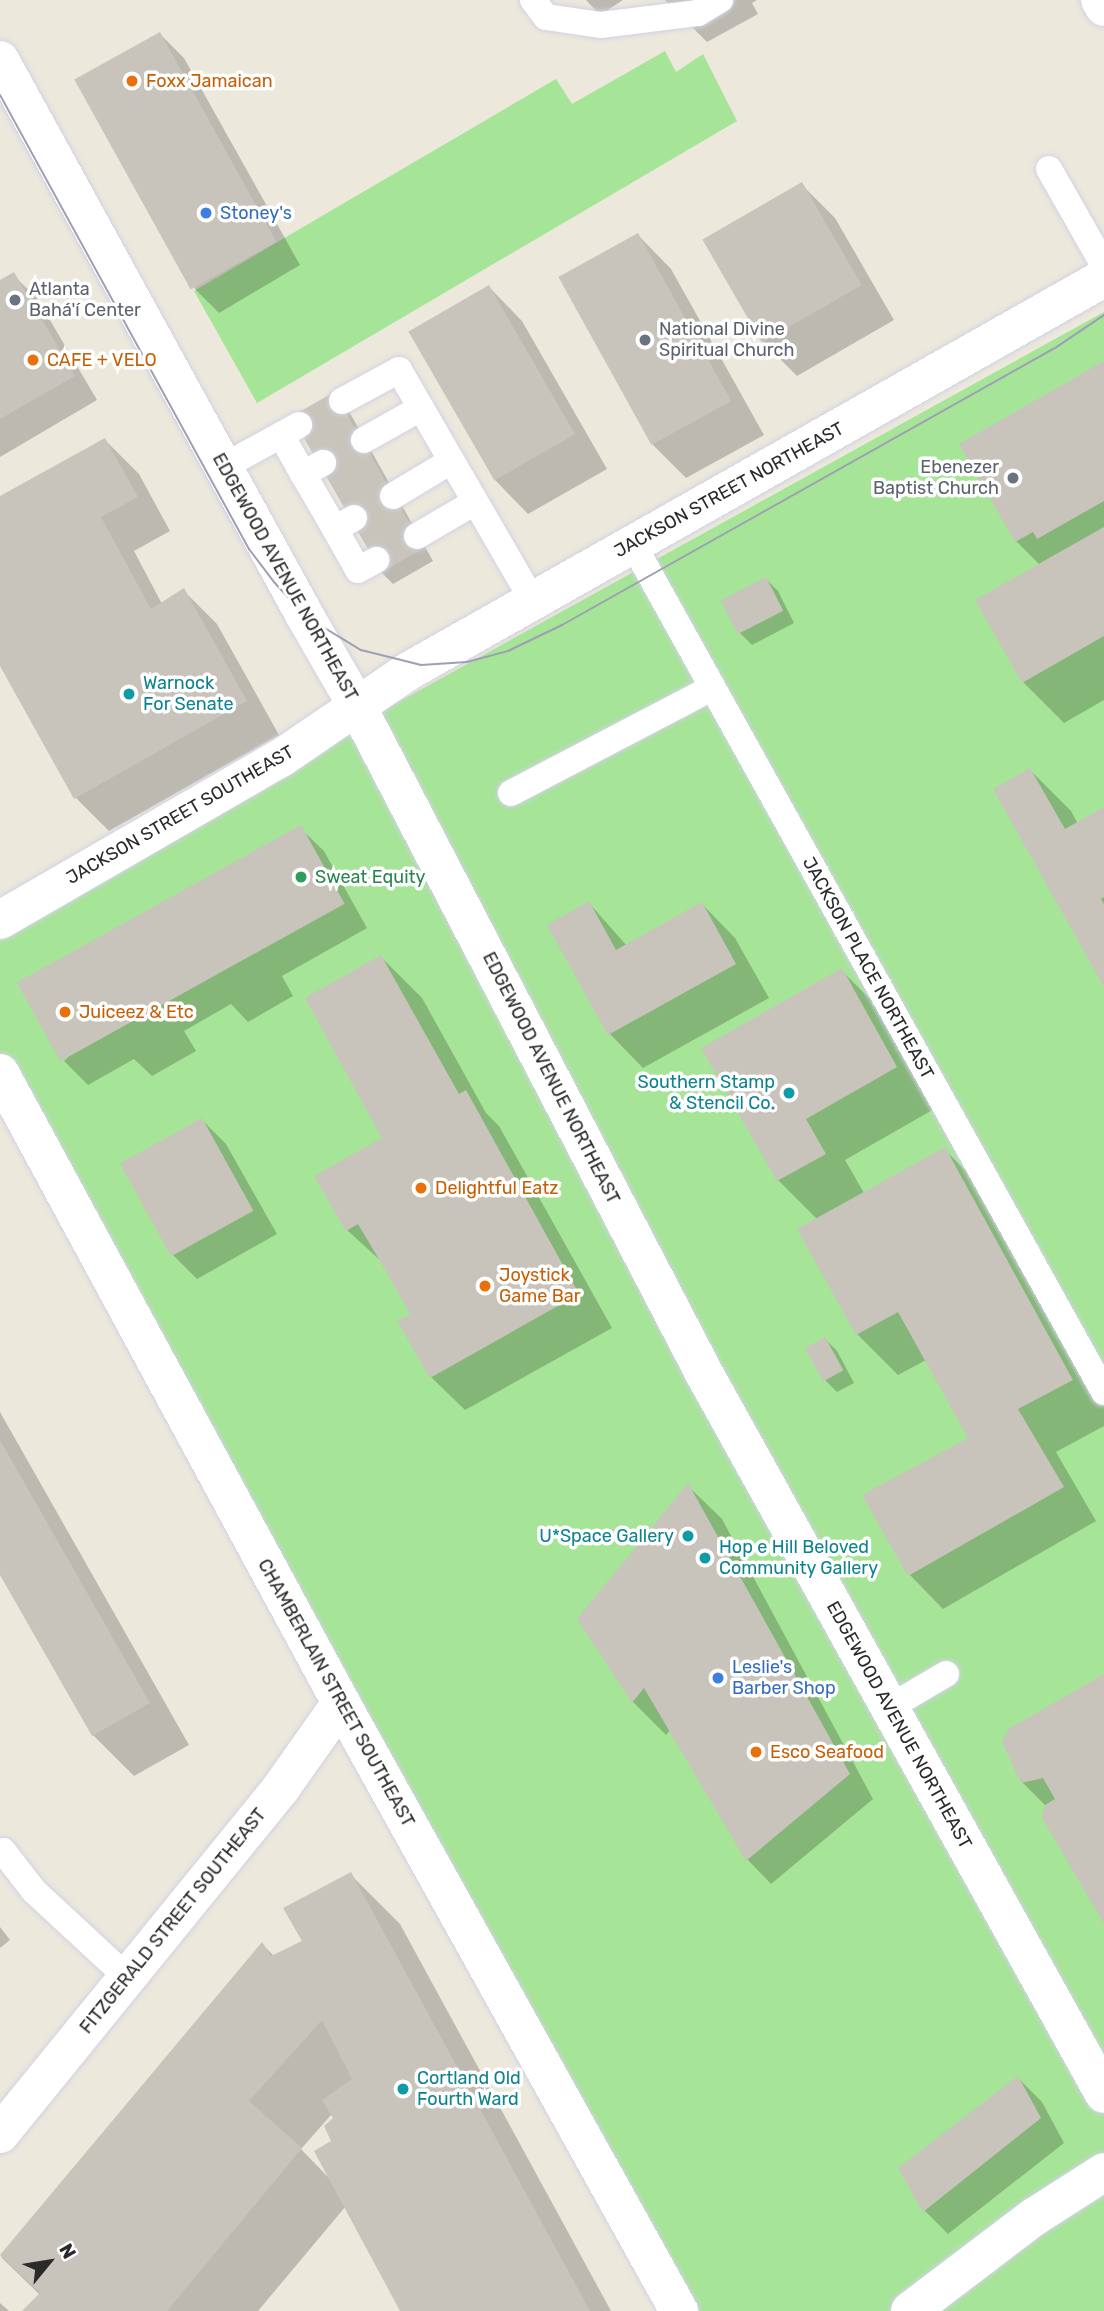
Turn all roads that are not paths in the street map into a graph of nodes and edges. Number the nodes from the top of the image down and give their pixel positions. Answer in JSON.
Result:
{"nodes":[{"id":1,"x":533,"y":0,"type":"edge"},
{"id":2,"x":720,"y":0,"type":"edge"},
{"id":3,"x":1100,"y":0,"type":"edge"},
{"id":4,"x":1104,"y":7,"type":"edge"},
{"id":5,"x":0,"y":60,"type":"edge"},
{"id":6,"x":1049,"y":169,"type":"dead end"},
{"id":7,"x":1104,"y":266,"type":"edge"},
{"id":8,"x":1104,"y":278,"type":"edge"},
{"id":9,"x":341,"y":401,"type":"dead end"},
{"id":10,"x":421,"y":408,"type":"junction"},
{"id":11,"x":364,"y":440,"type":"dead end"},
{"id":12,"x":451,"y":461,"type":"junction"},
{"id":13,"x":223,"y":467,"type":"junction"},
{"id":14,"x":393,"y":496,"type":"dead end"},
{"id":15,"x":475,"y":502,"type":"junction"},
{"id":16,"x":417,"y":536,"type":"dead end"},
{"id":17,"x":633,"y":544,"type":"junction"},
{"id":18,"x":376,"y":560,"type":"dead end"},
{"id":19,"x":533,"y":601,"type":"junction"},
{"id":20,"x":712,"y":688,"type":"junction"},
{"id":21,"x":357,"y":706,"type":"junction"},
{"id":22,"x":511,"y":793,"type":"dead end"},
{"id":23,"x":0,"y":920,"type":"edge"},
{"id":24,"x":0,"y":1073,"type":"edge"},
{"id":25,"x":1104,"y":1392,"type":"edge"},
{"id":26,"x":946,"y":1674,"type":"dead end"},
{"id":27,"x":341,"y":1703,"type":"junction"},
{"id":28,"x":890,"y":1707,"type":"junction"},
{"id":29,"x":3,"y":1851,"type":"dead end"},
{"id":30,"x":127,"y":1977,"type":"junction"},
{"id":31,"x":1104,"y":2094,"type":"edge"},
{"id":32,"x":0,"y":2134,"type":"edge"},
{"id":33,"x":1104,"y":2172,"type":"edge"},
{"id":34,"x":915,"y":2309,"type":"edge"},
{"id":35,"x":679,"y":2311,"type":"edge"}],
"edges":[{"from":1,"to":2,"type":"lane"},
{"from":3,"to":4,"type":"street"},
{"from":5,"to":13,"type":"street","name":"EDGEWOOD AVENUE NORTHEAST"},
{"from":6,"to":7,"type":"lane"},
{"from":8,"to":17,"type":"street","name":"JACKSON STREET NORTHEAST"},
{"from":9,"to":10,"type":"lane"},
{"from":10,"to":11,"type":"lane"},
{"from":10,"to":12,"type":"lane"},
{"from":12,"to":14,"type":"lane"},
{"from":12,"to":15,"type":"lane"},
{"from":13,"to":18,"type":"lane"},
{"from":13,"to":21,"type":"street","name":"EDGEWOOD AVENUE NORTHEAST"},
{"from":15,"to":16,"type":"lane"},
{"from":15,"to":19,"type":"lane"},
{"from":17,"to":19,"type":"street","name":"JACKSON STREET NORTHEAST"},
{"from":17,"to":20,"type":"lane","name":"JACKSON PLACE NORTHEAST"},
{"from":19,"to":21,"type":"street","name":"JACKSON STREET NORTHEAST"},
{"from":20,"to":22,"type":"lane"},
{"from":20,"to":25,"type":"lane","name":"JACKSON PLACE NORTHEAST"},
{"from":21,"to":23,"type":"street","name":"JACKSON STREET SOUTHEAST"},
{"from":21,"to":28,"type":"street","name":"EDGEWOOD AVENUE NORTHEAST"},
{"from":24,"to":27,"type":"street","name":"CHAMBERLAIN STREET SOUTHEAST"},
{"from":26,"to":28,"type":"lane"},
{"from":27,"to":30,"type":"street","name":"FITZGERALD STREET SOUTHEAST"},
{"from":27,"to":35,"type":"street","name":"CHAMBERLAIN STREET SOUTHEAST"},
{"from":28,"to":31,"type":"street","name":"EDGEWOOD AVENUE NORTHEAST"},
{"from":29,"to":30,"type":"lane"},
{"from":30,"to":32,"type":"street","name":"FITZGERALD STREET SOUTHEAST"},
{"from":33,"to":34,"type":"street"}]}
